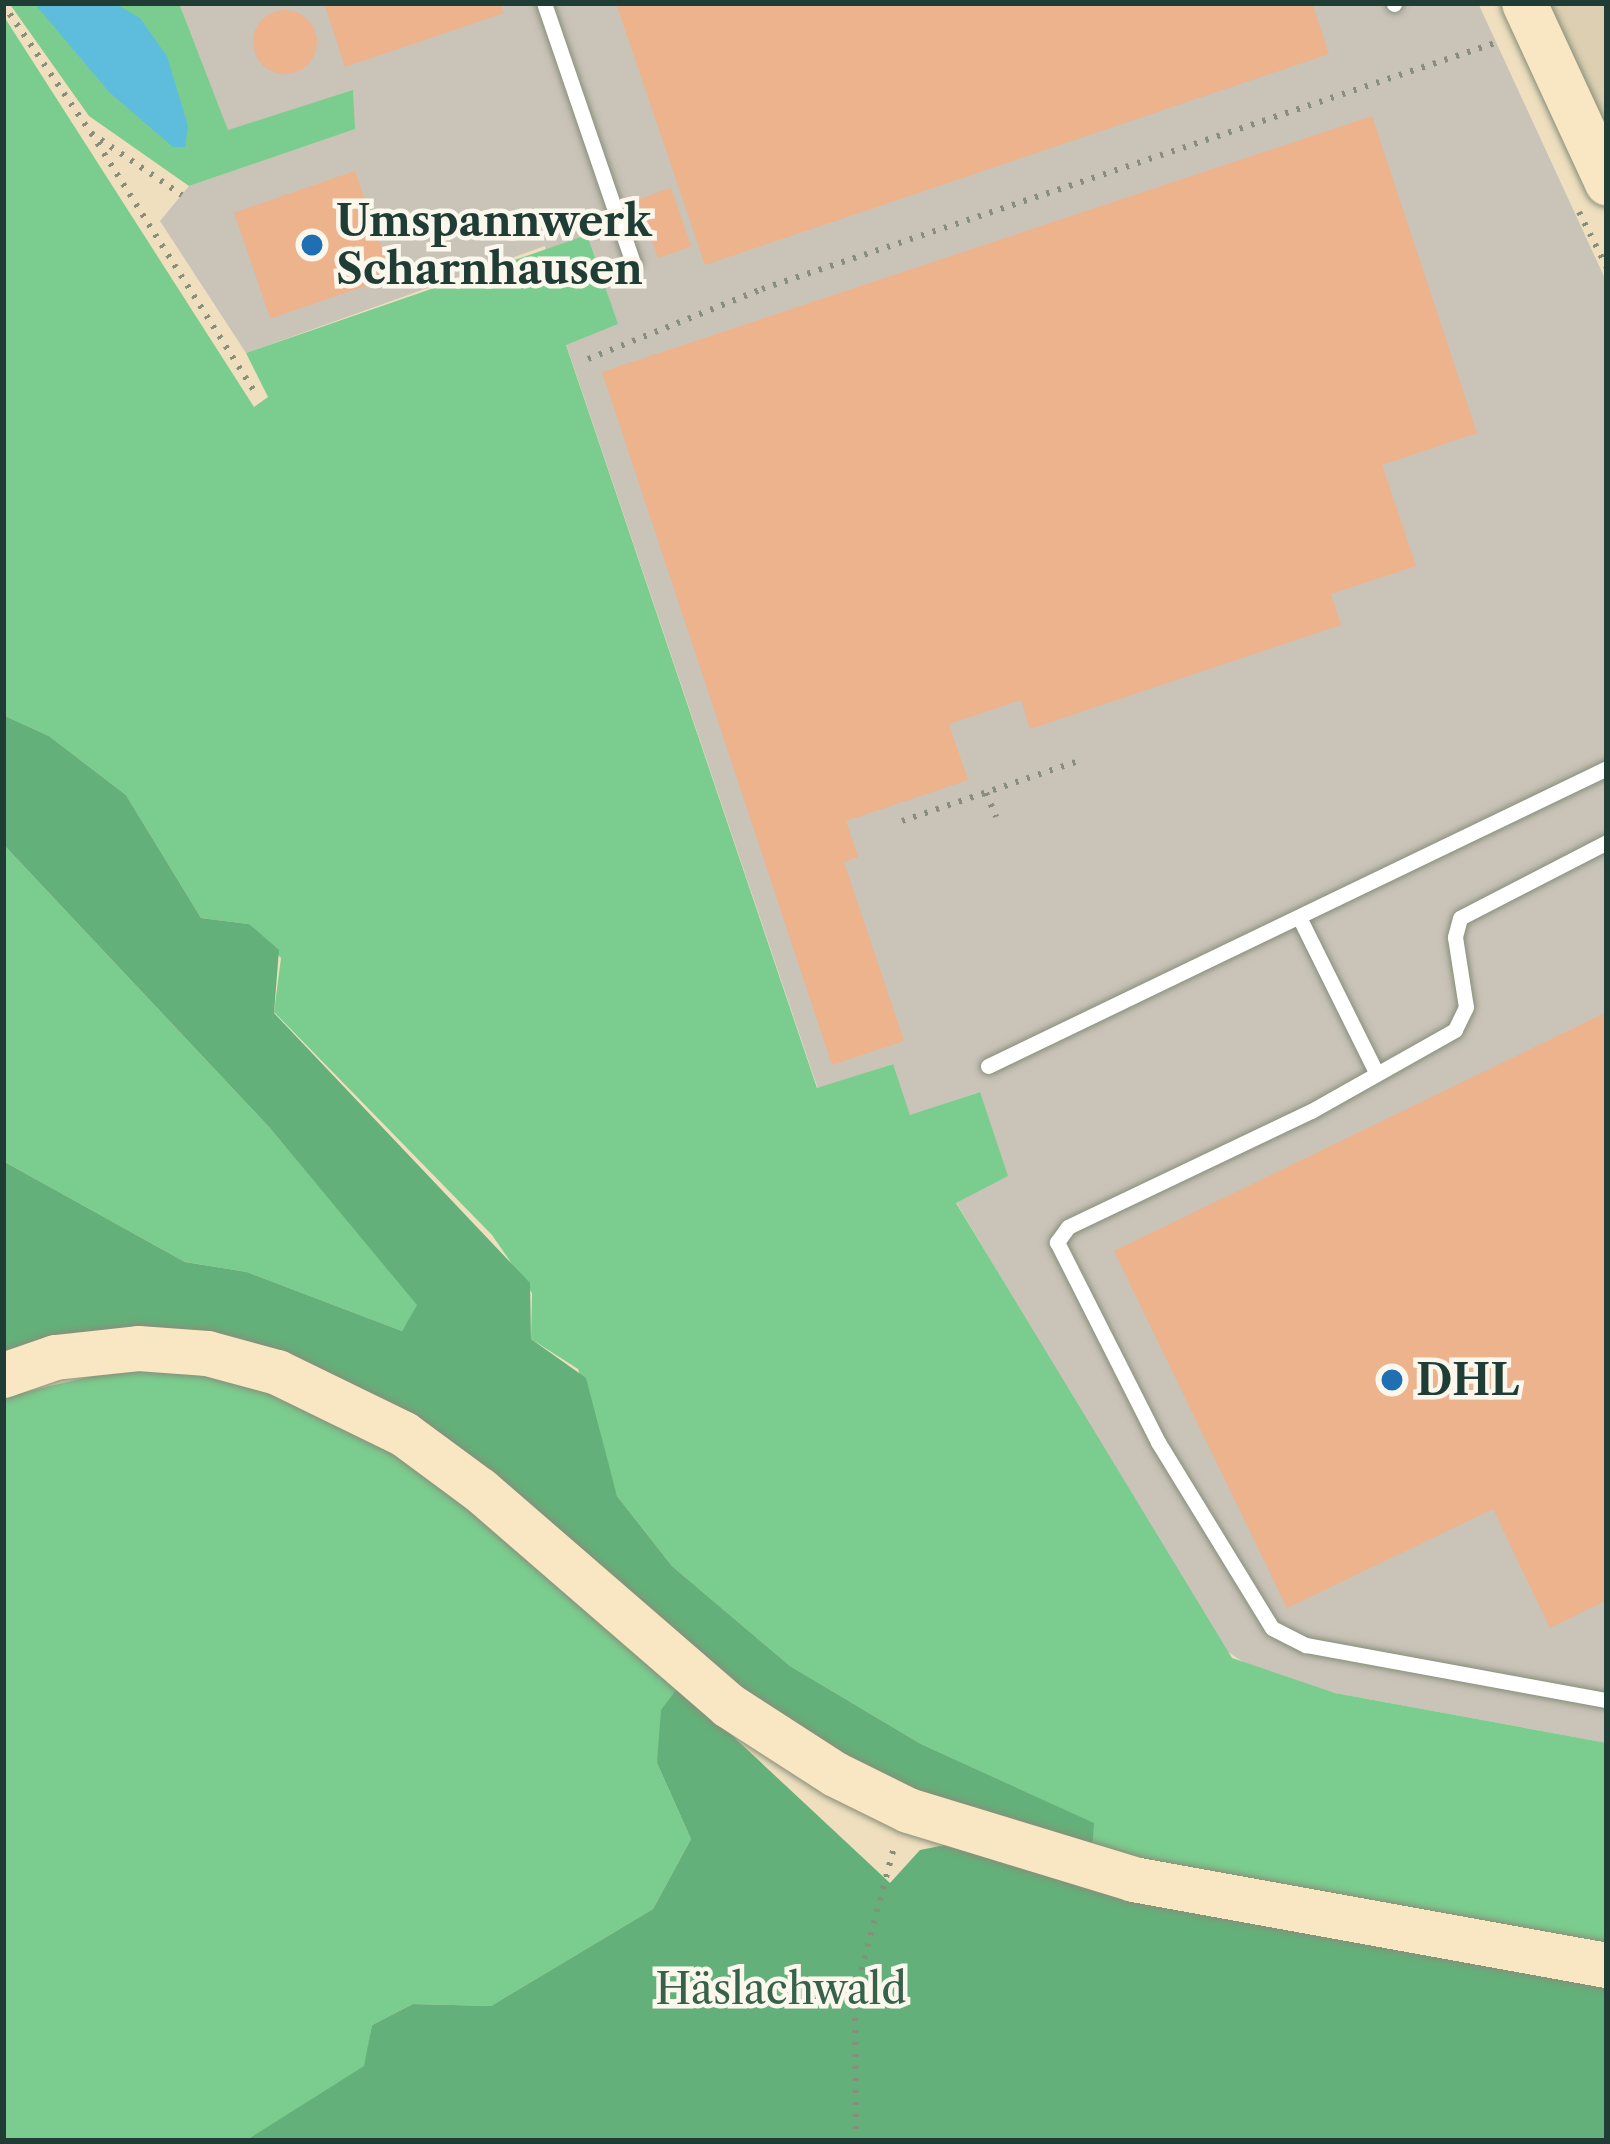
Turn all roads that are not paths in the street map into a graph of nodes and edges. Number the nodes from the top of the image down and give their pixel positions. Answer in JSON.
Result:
{"nodes":[{"id":1,"x":544,"y":3,"type":"edge"},
{"id":2,"x":1529,"y":16,"type":"edge"},
{"id":3,"x":1603,"y":174,"type":"edge"},
{"id":4,"x":632,"y":263,"type":"dead end"},
{"id":5,"x":1607,"y":768,"type":"edge"},
{"id":6,"x":1607,"y":842,"type":"edge"},
{"id":7,"x":1300,"y":919,"type":"junction"},
{"id":8,"x":988,"y":1066,"type":"dead end"},
{"id":9,"x":1375,"y":1070,"type":"junction"},
{"id":10,"x":3,"y":1375,"type":"edge"},
{"id":11,"x":1607,"y":1700,"type":"edge"},
{"id":12,"x":1607,"y":1965,"type":"edge"}],
"edges":[{"from":1,"to":4,"type":"lane"},
{"from":2,"to":3,"type":"main road"},
{"from":5,"to":7,"type":"lane"},
{"from":6,"to":9,"type":"lane"},
{"from":7,"to":8,"type":"lane"},
{"from":7,"to":9,"type":"lane"},
{"from":9,"to":11,"type":"lane"},
{"from":10,"to":12,"type":"main road"}]}
